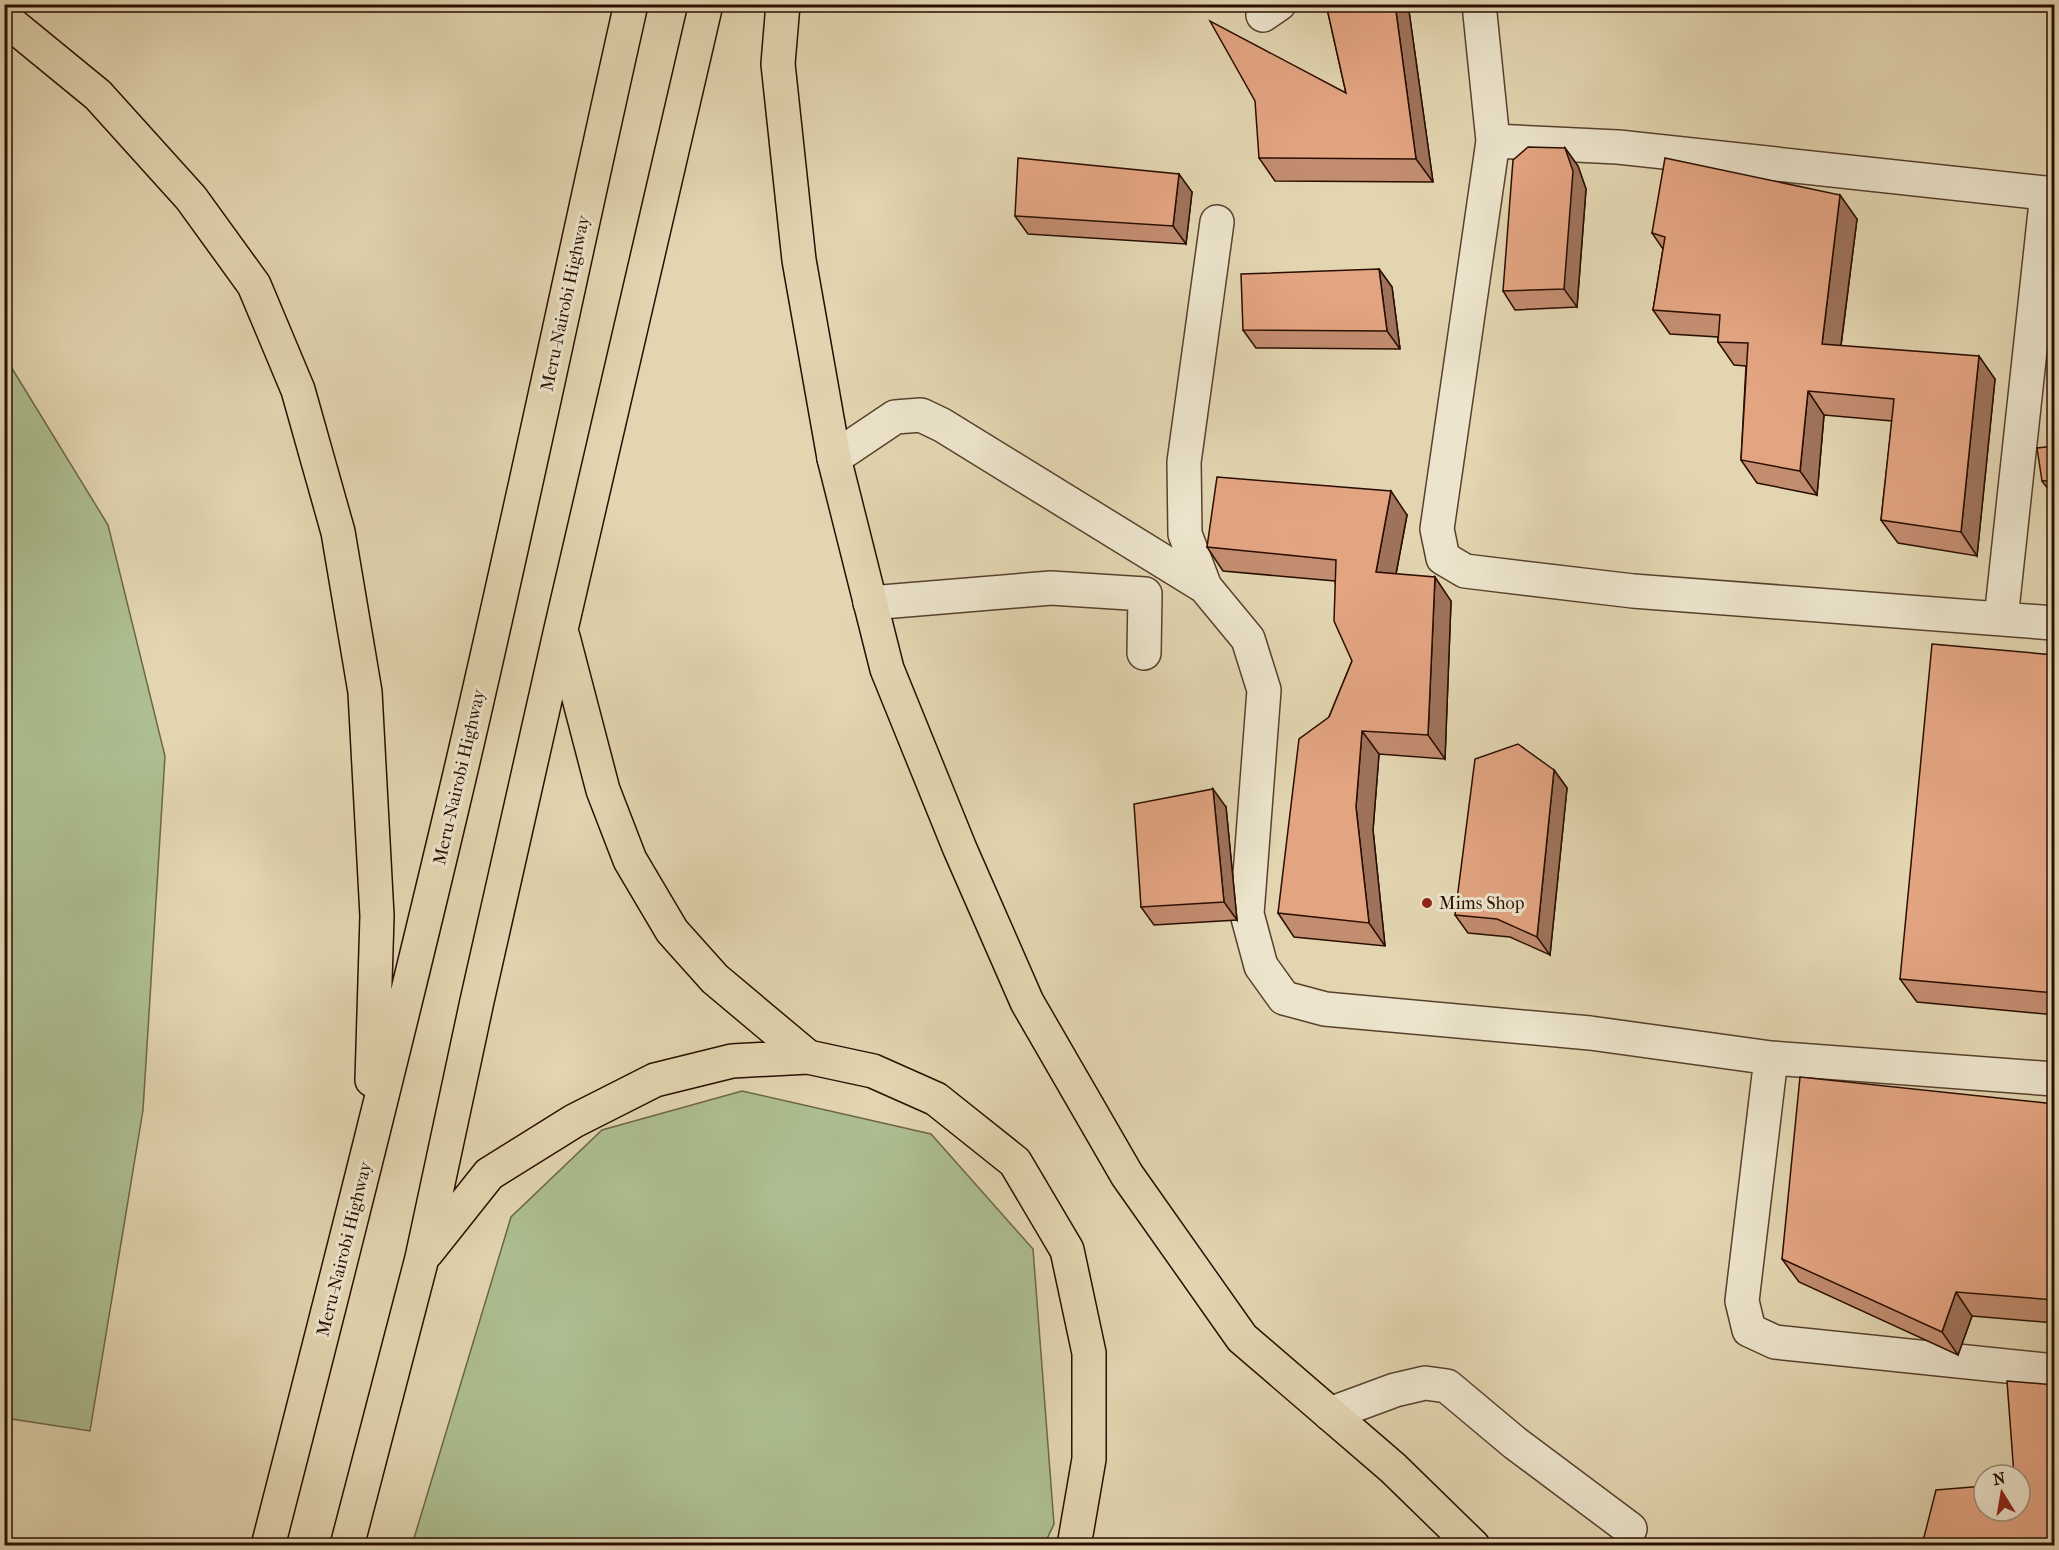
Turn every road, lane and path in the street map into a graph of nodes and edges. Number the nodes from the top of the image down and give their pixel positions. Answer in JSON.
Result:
{"nodes":[{"id":1,"x":631,"y":4,"type":"edge"},
{"id":2,"x":706,"y":4,"type":"edge"},
{"id":3,"x":783,"y":4,"type":"edge"},
{"id":4,"x":1479,"y":4,"type":"edge"},
{"id":5,"x":4,"y":18,"type":"edge"},
{"id":6,"x":1493,"y":141,"type":"junction"},
{"id":7,"x":2051,"y":193,"type":"edge"},
{"id":8,"x":1217,"y":222,"type":"dead end"},
{"id":9,"x":834,"y":458,"type":"junction"},
{"id":10,"x":1205,"y":587,"type":"junction"},
{"id":11,"x":870,"y":603,"type":"junction"},
{"id":12,"x":2001,"y":619,"type":"junction"},
{"id":13,"x":2055,"y":623,"type":"edge"},
{"id":14,"x":561,"y":629,"type":"junction"},
{"id":15,"x":1144,"y":653,"type":"dead end"},
{"id":16,"x":808,"y":1057,"type":"junction"},
{"id":17,"x":1771,"y":1058,"type":"junction"},
{"id":18,"x":2055,"y":1079,"type":"edge"},
{"id":19,"x":370,"y":1147,"type":"junction"},
{"id":20,"x":422,"y":1258,"type":"junction"},
{"id":21,"x":2055,"y":1371,"type":"edge"},
{"id":22,"x":1330,"y":1414,"type":"junction"},
{"id":23,"x":1630,"y":1529,"type":"dead end"},
{"id":24,"x":268,"y":1545,"type":"edge"},
{"id":25,"x":347,"y":1545,"type":"edge"},
{"id":26,"x":1074,"y":1545,"type":"edge"},
{"id":27,"x":1473,"y":1545,"type":"edge"}],
"edges":[{"from":1,"to":19,"type":"highway","name":"Meru-Nairobi Highway"},
{"from":2,"to":14,"type":"highway"},
{"from":3,"to":9,"type":"highway"},
{"from":4,"to":6,"type":"street"},
{"from":5,"to":19,"type":"highway"},
{"from":6,"to":7,"type":"street"},
{"from":6,"to":12,"type":"street"},
{"from":7,"to":12,"type":"street"},
{"from":8,"to":10,"type":"street"},
{"from":9,"to":10,"type":"street"},
{"from":9,"to":11,"type":"highway"},
{"from":10,"to":17,"type":"street"},
{"from":11,"to":15,"type":"street"},
{"from":11,"to":22,"type":"highway"},
{"from":12,"to":13,"type":"street"},
{"from":14,"to":16,"type":"highway"},
{"from":14,"to":20,"type":"highway"},
{"from":16,"to":20,"type":"highway"},
{"from":16,"to":26,"type":"highway"},
{"from":17,"to":18,"type":"street"},
{"from":17,"to":21,"type":"street"},
{"from":19,"to":24,"type":"highway","name":"Meru-Nairobi Highway"},
{"from":20,"to":25,"type":"highway"},
{"from":22,"to":23,"type":"street"},
{"from":22,"to":27,"type":"highway"}]}
